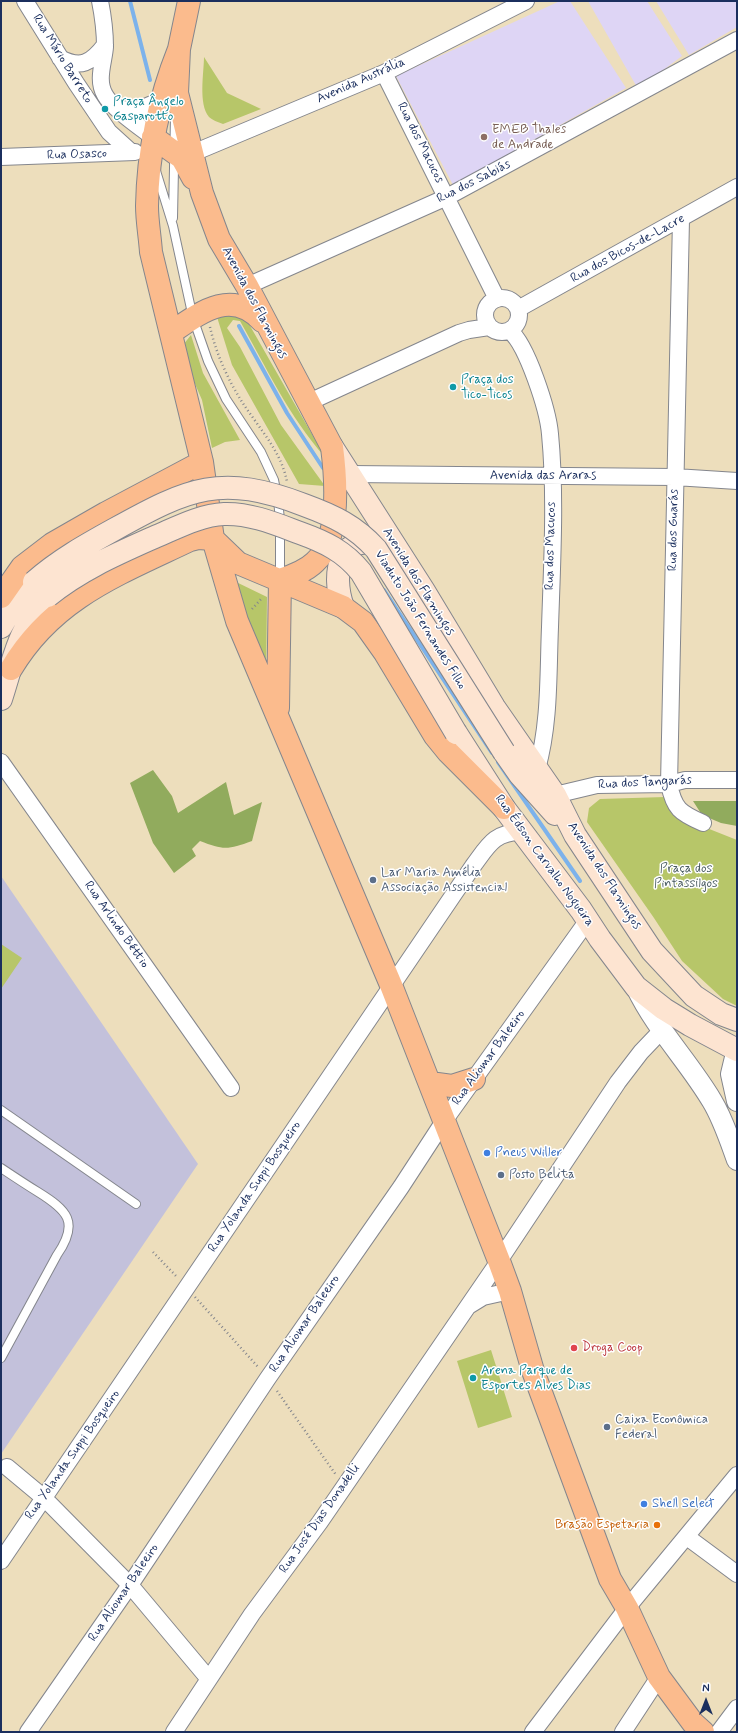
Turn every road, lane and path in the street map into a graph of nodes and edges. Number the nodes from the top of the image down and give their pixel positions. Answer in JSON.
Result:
{"nodes":[{"id":1,"x":25,"y":1,"type":"edge"},
{"id":2,"x":100,"y":1,"type":"edge"},
{"id":3,"x":190,"y":1,"type":"edge"},
{"id":4,"x":526,"y":1,"type":"edge"},
{"id":5,"x":737,"y":40,"type":"edge"},
{"id":6,"x":105,"y":45,"type":"junction"},
{"id":7,"x":60,"y":58,"type":"junction"},
{"id":8,"x":384,"y":73,"type":"junction"},
{"id":9,"x":169,"y":97,"type":"junction"},
{"id":10,"x":119,"y":109,"type":"junction"},
{"id":11,"x":145,"y":148,"type":"junction"},
{"id":12,"x":183,"y":152,"type":"junction"},
{"id":13,"x":1,"y":156,"type":"edge"},
{"id":14,"x":737,"y":187,"type":"edge"},
{"id":15,"x":447,"y":197,"type":"junction"},
{"id":16,"x":681,"y":220,"type":"junction"},
{"id":17,"x":173,"y":226,"type":"junction"},
{"id":18,"x":247,"y":286,"type":"junction"},
{"id":19,"x":497,"y":299,"type":"junction"},
{"id":20,"x":518,"y":309,"type":"junction"},
{"id":21,"x":201,"y":320,"type":"junction"},
{"id":22,"x":266,"y":324,"type":"junction"},
{"id":23,"x":489,"y":327,"type":"junction"},
{"id":24,"x":510,"y":331,"type":"junction"},
{"id":25,"x":172,"y":332,"type":"junction"},
{"id":26,"x":308,"y":403,"type":"junction"},
{"id":27,"x":332,"y":447,"type":"junction"},
{"id":28,"x":202,"y":462,"type":"junction"},
{"id":29,"x":349,"y":474,"type":"junction"},
{"id":30,"x":179,"y":475,"type":"junction"},
{"id":31,"x":552,"y":477,"type":"junction"},
{"id":32,"x":675,"y":477,"type":"junction"},
{"id":33,"x":737,"y":481,"type":"edge"},
{"id":34,"x":288,"y":484,"type":"dead end"},
{"id":35,"x":213,"y":539,"type":"junction"},
{"id":36,"x":190,"y":540,"type":"junction"},
{"id":37,"x":403,"y":558,"type":"junction"},
{"id":38,"x":280,"y":580,"type":"junction"},
{"id":39,"x":41,"y":589,"type":"junction"},
{"id":40,"x":1,"y":597,"type":"edge"},
{"id":41,"x":263,"y":597,"type":"dead end"},
{"id":42,"x":343,"y":607,"type":"junction"},
{"id":43,"x":249,"y":613,"type":"dead end"},
{"id":44,"x":1,"y":627,"type":"edge"},
{"id":45,"x":11,"y":669,"type":"junction"},
{"id":46,"x":1,"y":699,"type":"edge"},
{"id":47,"x":278,"y":721,"type":"junction"},
{"id":48,"x":456,"y":733,"type":"joint"},
{"id":49,"x":1,"y":762,"type":"edge"},
{"id":50,"x":537,"y":769,"type":"junction"},
{"id":51,"x":737,"y":780,"type":"edge"},
{"id":52,"x":669,"y":784,"type":"junction"},
{"id":53,"x":555,"y":795,"type":"junction"},
{"id":54,"x":504,"y":808,"type":"junction"},
{"id":55,"x":703,"y":823,"type":"dead end"},
{"id":56,"x":521,"y":832,"type":"junction"},
{"id":57,"x":575,"y":836,"type":"junction"},
{"id":58,"x":588,"y":920,"type":"junction"},
{"id":59,"x":391,"y":985,"type":"junction"},
{"id":60,"x":636,"y":988,"type":"junction"},
{"id":61,"x":737,"y":1020,"type":"edge"},
{"id":62,"x":662,"y":1030,"type":"junction"},
{"id":63,"x":737,"y":1050,"type":"edge"},
{"id":64,"x":474,"y":1079,"type":"junction"},
{"id":65,"x":430,"y":1083,"type":"junction"},
{"id":66,"x":231,"y":1088,"type":"dead end"},
{"id":67,"x":737,"y":1101,"type":"edge"},
{"id":68,"x":1,"y":1110,"type":"edge"},
{"id":69,"x":444,"y":1120,"type":"junction"},
{"id":70,"x":737,"y":1160,"type":"edge"},
{"id":71,"x":1,"y":1168,"type":"edge"},
{"id":72,"x":136,"y":1204,"type":"dead end"},
{"id":73,"x":153,"y":1252,"type":"dead end"},
{"id":74,"x":499,"y":1261,"type":"junction"},
{"id":75,"x":187,"y":1288,"type":"junction"},
{"id":76,"x":510,"y":1291,"type":"junction"},
{"id":77,"x":467,"y":1307,"type":"junction"},
{"id":78,"x":1,"y":1358,"type":"edge"},
{"id":79,"x":268,"y":1378,"type":"junction"},
{"id":80,"x":7,"y":1467,"type":"dead end"},
{"id":81,"x":737,"y":1475,"type":"edge"},
{"id":82,"x":344,"y":1487,"type":"junction"},
{"id":83,"x":43,"y":1497,"type":"junction"},
{"id":84,"x":686,"y":1537,"type":"junction"},
{"id":85,"x":1,"y":1561,"type":"edge"},
{"id":86,"x":737,"y":1574,"type":"edge"},
{"id":87,"x":130,"y":1585,"type":"junction"},
{"id":88,"x":627,"y":1608,"type":"junction"},
{"id":89,"x":659,"y":1677,"type":"junction"},
{"id":90,"x":208,"y":1678,"type":"junction"},
{"id":91,"x":737,"y":1708,"type":"edge"},
{"id":92,"x":694,"y":1729,"type":"edge"},
{"id":93,"x":28,"y":1732,"type":"edge"},
{"id":94,"x":174,"y":1732,"type":"edge"},
{"id":95,"x":533,"y":1732,"type":"edge"},
{"id":96,"x":622,"y":1732,"type":"edge"},
{"id":97,"x":718,"y":1732,"type":"edge"}],
"edges":[{"from":1,"to":7,"type":"street","name":"Rua Mário Barreto"},
{"from":2,"to":6,"type":"street"},
{"from":3,"to":9,"type":"main road"},
{"from":4,"to":8,"type":"street","name":"Avenida Austrália"},
{"from":5,"to":15,"type":"street","name":"Rua dos Sabiás"},
{"from":6,"to":7,"type":"street"},
{"from":6,"to":10,"type":"street"},
{"from":7,"to":11,"type":"street","name":"Rua Mário Barreto"},
{"from":8,"to":12,"type":"street","name":"Avenida Austrália"},
{"from":8,"to":15,"type":"street","name":"Rua dos Macucos"},
{"from":9,"to":10,"type":"street"},
{"from":9,"to":11,"type":"main road"},
{"from":9,"to":12,"type":"main road"},
{"from":10,"to":11,"type":"street"},
{"from":11,"to":12,"type":"main road"},
{"from":11,"to":13,"type":"street","name":"Rua Osasco"},
{"from":11,"to":17,"type":"lane"},
{"from":11,"to":25,"type":"main road"},
{"from":12,"to":17,"type":"lane"},
{"from":12,"to":18,"type":"main road","name":"Avenida dos Flamingos"},
{"from":14,"to":16,"type":"street","name":"Rua dos Bicos-de-Lacre"},
{"from":15,"to":18,"type":"street","name":"Rua dos Sabiás"},
{"from":15,"to":19,"type":"street","name":"Rua dos Macucos"},
{"from":16,"to":20,"type":"street","name":"Rua dos Bicos-de-Lacre"},
{"from":16,"to":32,"type":"street","name":"Rua dos Guarás"},
{"from":17,"to":21,"type":"lane"},
{"from":18,"to":22,"type":"main road","name":"Avenida dos Flamingos"},
{"from":19,"to":20,"type":"street"},
{"from":19,"to":23,"type":"street"},
{"from":20,"to":24,"type":"street"},
{"from":21,"to":22,"type":"main road"},
{"from":21,"to":25,"type":"main road"},
{"from":21,"to":34,"type":"path"},
{"from":21,"to":38,"type":"lane"},
{"from":22,"to":26,"type":"main road","name":"Avenida dos Flamingos"},
{"from":23,"to":24,"type":"street"},
{"from":23,"to":26,"type":"street"},
{"from":24,"to":31,"type":"street","name":"Rua dos Macucos"},
{"from":25,"to":28,"type":"main road"},
{"from":26,"to":27,"type":"main road","name":"Avenida dos Flamingos"},
{"from":27,"to":29,"type":"main road","name":"Avenida dos Flamingos"},
{"from":27,"to":38,"type":"main road"},
{"from":28,"to":30,"type":"main road"},
{"from":28,"to":35,"type":"main road"},
{"from":29,"to":31,"type":"street","name":"Avenida das Araras"},
{"from":29,"to":37,"type":"main road","name":"Avenida dos Flamingos"},
{"from":30,"to":36,"type":"main road"},
{"from":30,"to":40,"type":"main road"},
{"from":31,"to":32,"type":"street","name":"Avenida das Araras"},
{"from":31,"to":50,"type":"street","name":"Rua dos Macucos"},
{"from":32,"to":33,"type":"street","name":"Avenida das Araras"},
{"from":32,"to":52,"type":"street","name":"Rua dos Guarás"},
{"from":35,"to":36,"type":"main road"},
{"from":35,"to":38,"type":"main road"},
{"from":35,"to":47,"type":"main road"},
{"from":36,"to":45,"type":"main road"},
{"from":37,"to":42,"type":"main road"},
{"from":37,"to":50,"type":"main road","name":"Avenida dos Flamingos"},
{"from":38,"to":42,"type":"main road"},
{"from":38,"to":47,"type":"main road"},
{"from":39,"to":44,"type":"main road"},
{"from":39,"to":45,"type":"main road"},
{"from":39,"to":48,"type":"main road","name":"Viaduto João Fernandes Filho","bridge":true},
{"from":39,"to":57,"type":"main road","name":"Viaduto João Fernandes Filho","bridge":true},
{"from":41,"to":43,"type":"path"},
{"from":42,"to":54,"type":"main road"},
{"from":45,"to":46,"type":"main road"},
{"from":47,"to":59,"type":"main road"},
{"from":48,"to":54,"type":"main road","name":"Rua Édson Carvalho Nogueira"},
{"from":49,"to":66,"type":"street","name":"Rua Arlindo Béttio"},
{"from":50,"to":53,"type":"main road","name":"Avenida dos Flamingos"},
{"from":51,"to":52,"type":"street","name":"Rua dos Tangarás"},
{"from":52,"to":53,"type":"street","name":"Rua dos Tangarás"},
{"from":52,"to":55,"type":"street","name":"Rua dos Guarás"},
{"from":53,"to":57,"type":"main road","name":"Avenida dos Flamingos"},
{"from":54,"to":56,"type":"main road","name":"Rua Édson Carvalho Nogueira"},
{"from":56,"to":58,"type":"main road","name":"Rua Édson Carvalho Nogueira"},
{"from":56,"to":59,"type":"street","name":"Rua Yolanda Suppi Bosqueiro"},
{"from":57,"to":61,"type":"main road","name":"Avenida dos Flamingos"},
{"from":58,"to":60,"type":"main road","name":"Rua Édson Carvalho Nogueira"},
{"from":58,"to":64,"type":"street","name":"Rua Aliomar Baleeiro"},
{"from":59,"to":65,"type":"main road"},
{"from":59,"to":75,"type":"street","name":"Rua Yolanda Suppi Bosqueiro"},
{"from":60,"to":62,"type":"street"},
{"from":60,"to":63,"type":"main road","name":"Rua Édson Carvalho Nogueira"},
{"from":62,"to":70,"type":"street"},
{"from":62,"to":74,"type":"street","name":"Rua José Dias Donadelli"},
{"from":63,"to":67,"type":"street"},
{"from":64,"to":65,"type":"main road"},
{"from":64,"to":69,"type":"street","name":"Rua Aliomar Baleeiro"},
{"from":65,"to":69,"type":"main road"},
{"from":68,"to":72,"type":"lane"},
{"from":69,"to":74,"type":"main road"},
{"from":69,"to":79,"type":"street","name":"Rua Aliomar Baleeiro"},
{"from":71,"to":78,"type":"lane"},
{"from":73,"to":75,"type":"path"},
{"from":74,"to":76,"type":"main road"},
{"from":74,"to":77,"type":"street","name":"Rua José Dias Donadelli"},
{"from":75,"to":79,"type":"path"},
{"from":75,"to":83,"type":"street","name":"Rua Yolanda Suppi Bosqueiro"},
{"from":76,"to":77,"type":"street","name":"Rua José Dias Donadelli"},
{"from":76,"to":88,"type":"main road"},
{"from":77,"to":82,"type":"street","name":"Rua José Dias Donadelli"},
{"from":79,"to":82,"type":"path"},
{"from":79,"to":87,"type":"street","name":"Rua Aliomar Baleeiro"},
{"from":80,"to":83,"type":"street"},
{"from":81,"to":84,"type":"street"},
{"from":82,"to":90,"type":"street","name":"Rua José Dias Donadelli"},
{"from":83,"to":85,"type":"street","name":"Rua Yolanda Suppi Bosqueiro"},
{"from":83,"to":87,"type":"street"},
{"from":84,"to":86,"type":"street"},
{"from":84,"to":88,"type":"street"},
{"from":87,"to":90,"type":"street"},
{"from":87,"to":93,"type":"street","name":"Rua Aliomar Baleeiro"},
{"from":88,"to":89,"type":"main road"},
{"from":88,"to":95,"type":"street"},
{"from":89,"to":92,"type":"main road"},
{"from":89,"to":96,"type":"street"},
{"from":90,"to":94,"type":"street","name":"Rua José Dias Donadelli"},
{"from":91,"to":97,"type":"street"}]}
